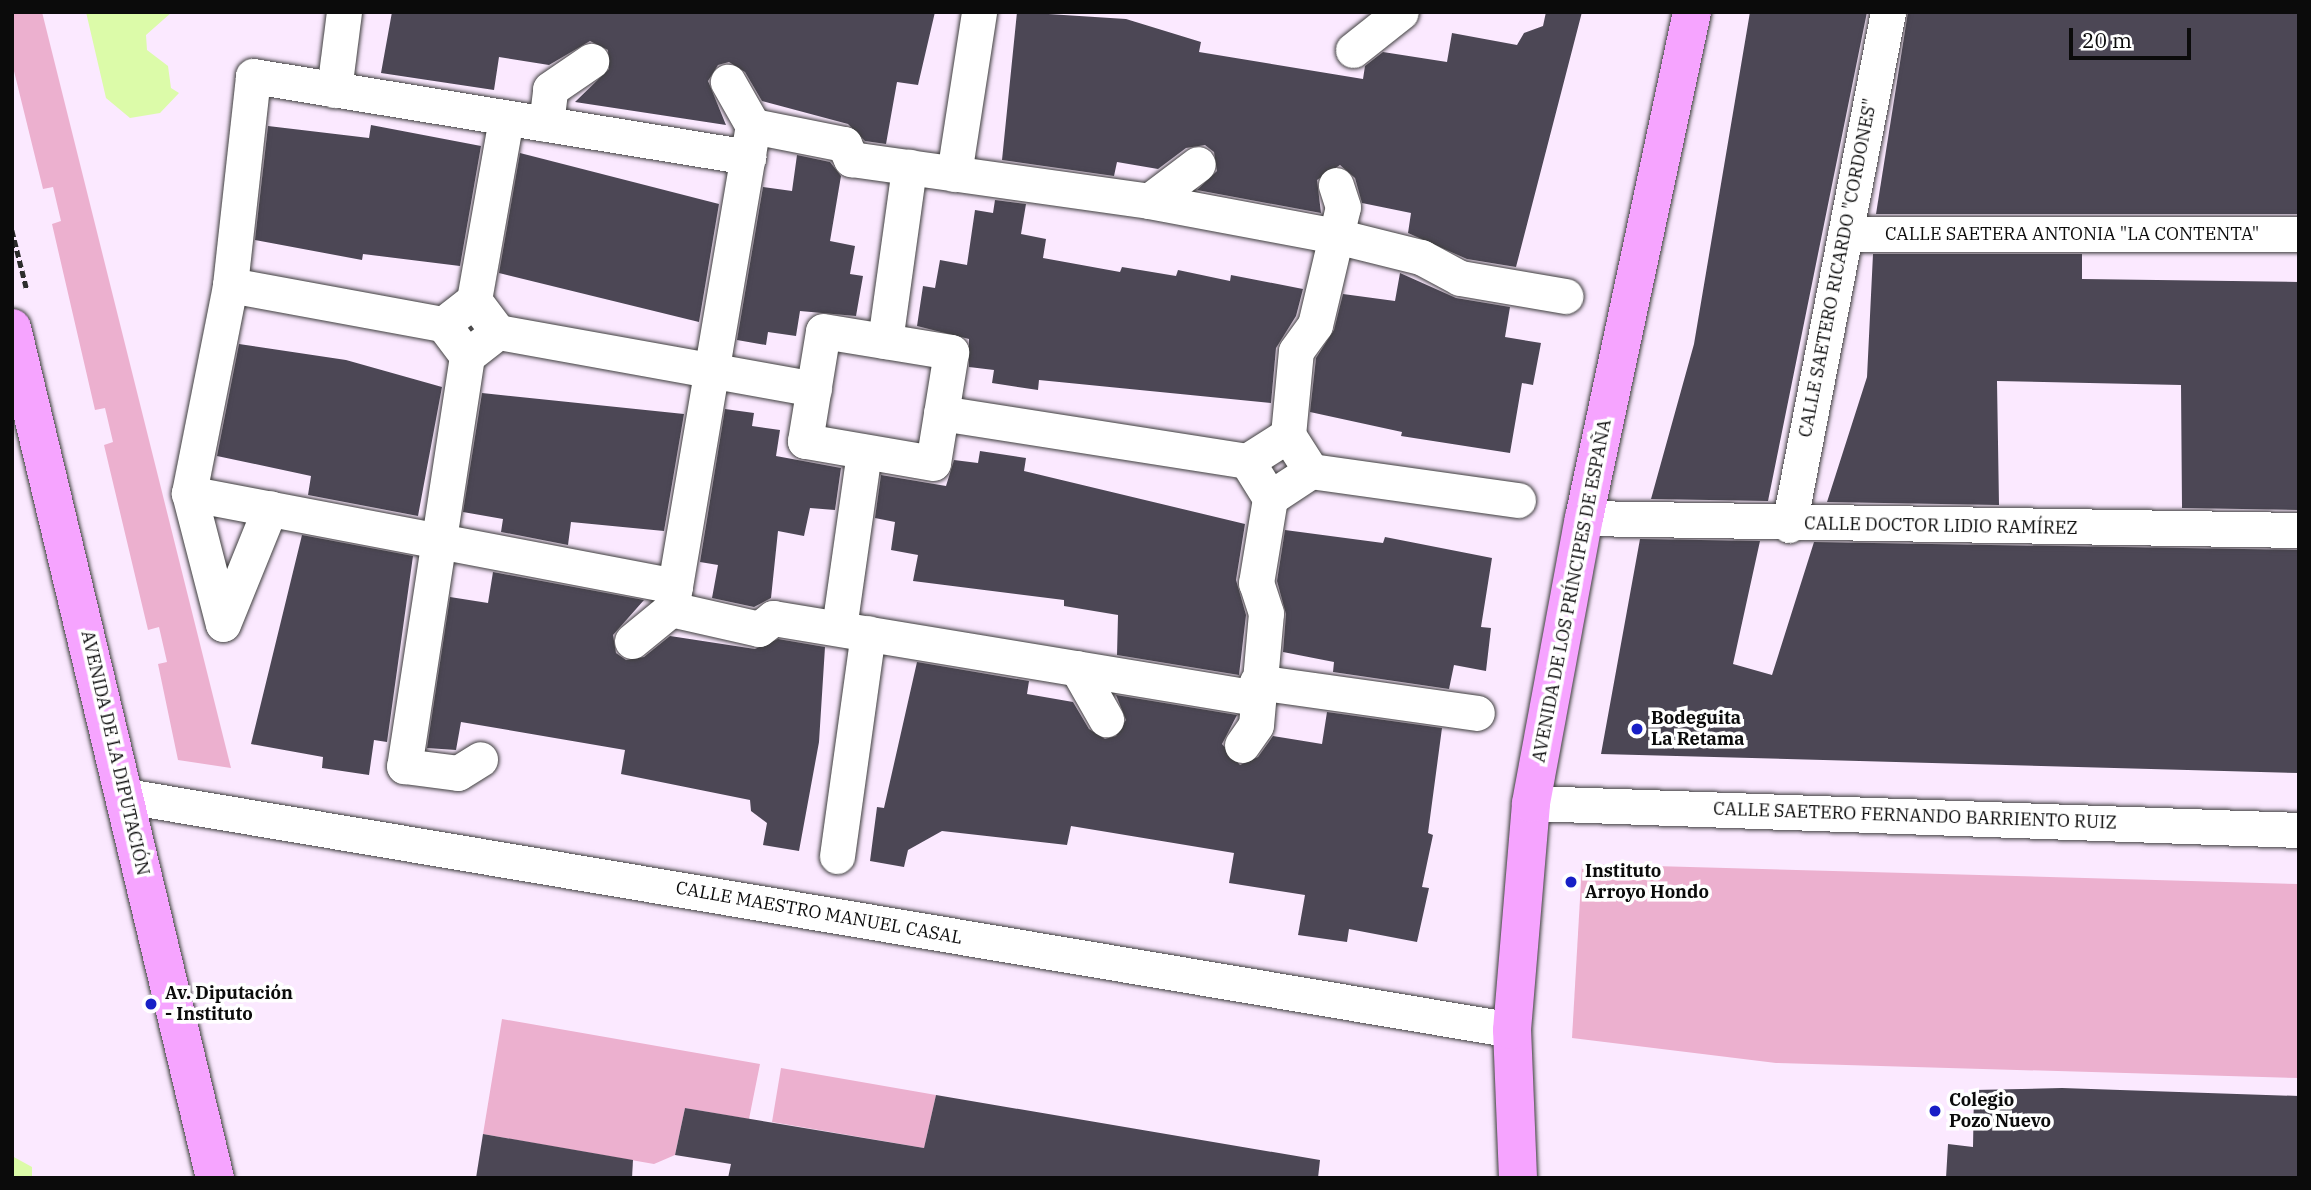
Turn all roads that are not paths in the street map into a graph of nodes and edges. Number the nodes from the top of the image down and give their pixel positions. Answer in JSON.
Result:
{"nodes":[{"id":1,"x":344,"y":12,"type":"edge"},
{"id":2,"x":979,"y":12,"type":"edge"},
{"id":3,"x":1401,"y":12,"type":"edge"},
{"id":4,"x":1692,"y":12,"type":"edge"},
{"id":5,"x":1888,"y":12,"type":"edge"},
{"id":6,"x":1353,"y":50,"type":"dead end"},
{"id":7,"x":591,"y":61,"type":"dead end"},
{"id":8,"x":728,"y":82,"type":"dead end"},
{"id":9,"x":334,"y":90,"type":"junction"},
{"id":10,"x":506,"y":118,"type":"junction"},
{"id":11,"x":546,"y":124,"type":"junction"},
{"id":12,"x":751,"y":142,"type":"junction"},
{"id":13,"x":1198,"y":164,"type":"dead end"},
{"id":14,"x":909,"y":167,"type":"junction"},
{"id":15,"x":954,"y":174,"type":"junction"},
{"id":16,"x":1336,"y":185,"type":"dead end"},
{"id":17,"x":1149,"y":201,"type":"junction"},
{"id":18,"x":1845,"y":234,"type":"junction"},
{"id":19,"x":2299,"y":234,"type":"edge"},
{"id":20,"x":1336,"y":236,"type":"junction"},
{"id":21,"x":230,"y":285,"type":"junction"},
{"id":22,"x":1564,"y":296,"type":"dead end"},
{"id":23,"x":474,"y":300,"type":"junction"},
{"id":24,"x":443,"y":324,"type":"junction"},
{"id":25,"x":12,"y":328,"type":"edge"},
{"id":26,"x":498,"y":332,"type":"junction"},
{"id":27,"x":885,"y":341,"type":"junction"},
{"id":28,"x":467,"y":356,"type":"junction"},
{"id":29,"x":711,"y":372,"type":"junction"},
{"id":30,"x":814,"y":389,"type":"junction"},
{"id":31,"x":941,"y":414,"type":"junction"},
{"id":32,"x":1288,"y":435,"type":"junction"},
{"id":33,"x":864,"y":452,"type":"junction"},
{"id":34,"x":1247,"y":461,"type":"junction"},
{"id":35,"x":1311,"y":471,"type":"junction"},
{"id":36,"x":189,"y":493,"type":"junction"},
{"id":37,"x":1269,"y":498,"type":"junction"},
{"id":38,"x":1518,"y":500,"type":"dead end"},
{"id":39,"x":270,"y":508,"type":"junction"},
{"id":40,"x":1584,"y":518,"type":"junction"},
{"id":41,"x":1789,"y":525,"type":"junction"},
{"id":42,"x":2299,"y":530,"type":"edge"},
{"id":43,"x":437,"y":540,"type":"junction"},
{"id":44,"x":673,"y":598,"type":"junction"},
{"id":45,"x":853,"y":631,"type":"junction"},
{"id":46,"x":632,"y":641,"type":"dead end"},
{"id":47,"x":1077,"y":668,"type":"junction"},
{"id":48,"x":1256,"y":690,"type":"junction"},
{"id":49,"x":1477,"y":713,"type":"dead end"},
{"id":50,"x":1106,"y":719,"type":"dead end"},
{"id":51,"x":1242,"y":744,"type":"dead end"},
{"id":52,"x":481,"y":759,"type":"dead end"},
{"id":53,"x":126,"y":796,"type":"junction"},
{"id":54,"x":1531,"y":803,"type":"junction"},
{"id":55,"x":2299,"y":830,"type":"edge"},
{"id":56,"x":837,"y":856,"type":"dead end"},
{"id":57,"x":1512,"y":1030,"type":"junction"},
{"id":58,"x":215,"y":1178,"type":"edge"},
{"id":59,"x":1518,"y":1178,"type":"edge"}],
"edges":[{"from":1,"to":9,"type":"street"},
{"from":2,"to":15,"type":"street"},
{"from":3,"to":6,"type":"street"},
{"from":4,"to":40,"type":"street","name":"AVENIDA DE LOS PRÍNCIPES DE ESPAÑA"},
{"from":5,"to":18,"type":"street","name":"CALLE SAETERO RICARDO \"CORDONES\""},
{"from":7,"to":11,"type":"street"},
{"from":8,"to":12,"type":"street"},
{"from":9,"to":10,"type":"street"},
{"from":9,"to":21,"type":"street"},
{"from":10,"to":11,"type":"street"},
{"from":10,"to":23,"type":"street"},
{"from":11,"to":12,"type":"street"},
{"from":12,"to":14,"type":"street"},
{"from":12,"to":29,"type":"street"},
{"from":13,"to":17,"type":"street"},
{"from":14,"to":15,"type":"street"},
{"from":14,"to":27,"type":"street"},
{"from":15,"to":17,"type":"street"},
{"from":16,"to":20,"type":"street"},
{"from":17,"to":20,"type":"street"},
{"from":18,"to":19,"type":"street","name":"CALLE SAETERA ANTONIA \"LA CONTENTA\""},
{"from":18,"to":41,"type":"street","name":"CALLE SAETERO RICARDO \"CORDONES\""},
{"from":20,"to":22,"type":"street"},
{"from":20,"to":32,"type":"street"},
{"from":21,"to":24,"type":"street"},
{"from":21,"to":36,"type":"street"},
{"from":23,"to":24,"type":"street"},
{"from":23,"to":26,"type":"street"},
{"from":24,"to":28,"type":"street"},
{"from":25,"to":53,"type":"street","name":"AVENIDA DE LA DIPUTACIÓN"},
{"from":26,"to":28,"type":"street"},
{"from":26,"to":29,"type":"street"},
{"from":27,"to":30,"type":"street"},
{"from":27,"to":31,"type":"street"},
{"from":28,"to":43,"type":"street"},
{"from":29,"to":30,"type":"street"},
{"from":29,"to":44,"type":"street"},
{"from":30,"to":33,"type":"street"},
{"from":31,"to":33,"type":"street"},
{"from":31,"to":34,"type":"street"},
{"from":32,"to":34,"type":"street"},
{"from":32,"to":35,"type":"street"},
{"from":33,"to":45,"type":"street"},
{"from":34,"to":37,"type":"street"},
{"from":35,"to":37,"type":"street"},
{"from":35,"to":38,"type":"street"},
{"from":36,"to":39,"type":"street"},
{"from":36,"to":39,"type":"street"},
{"from":37,"to":48,"type":"street"},
{"from":39,"to":43,"type":"street"},
{"from":40,"to":41,"type":"street","name":"CALLE DOCTOR LIDIO RAMÍREZ"},
{"from":40,"to":54,"type":"street","name":"AVENIDA DE LOS PRÍNCIPES DE ESPAÑA"},
{"from":41,"to":42,"type":"street","name":"CALLE DOCTOR LIDIO RAMÍREZ"},
{"from":43,"to":44,"type":"street"},
{"from":43,"to":52,"type":"street"},
{"from":44,"to":45,"type":"street"},
{"from":44,"to":46,"type":"street"},
{"from":45,"to":47,"type":"street"},
{"from":45,"to":56,"type":"street"},
{"from":47,"to":48,"type":"street"},
{"from":47,"to":50,"type":"street"},
{"from":48,"to":49,"type":"street"},
{"from":48,"to":51,"type":"street"},
{"from":53,"to":57,"type":"street","name":"CALLE MAESTRO MANUEL CASAL"},
{"from":53,"to":58,"type":"street","name":"AVENIDA DE LA DIPUTACIÓN"},
{"from":54,"to":55,"type":"street","name":"CALLE SAETERO FERNANDO BARRIENTO RUIZ"},
{"from":54,"to":57,"type":"street","name":"AVENIDA DE LOS PRÍNCIPES DE ESPAÑA"},
{"from":57,"to":59,"type":"street","name":"AVENIDA DE LOS PRÍNCIPES DE ESPAÑA"}]}
